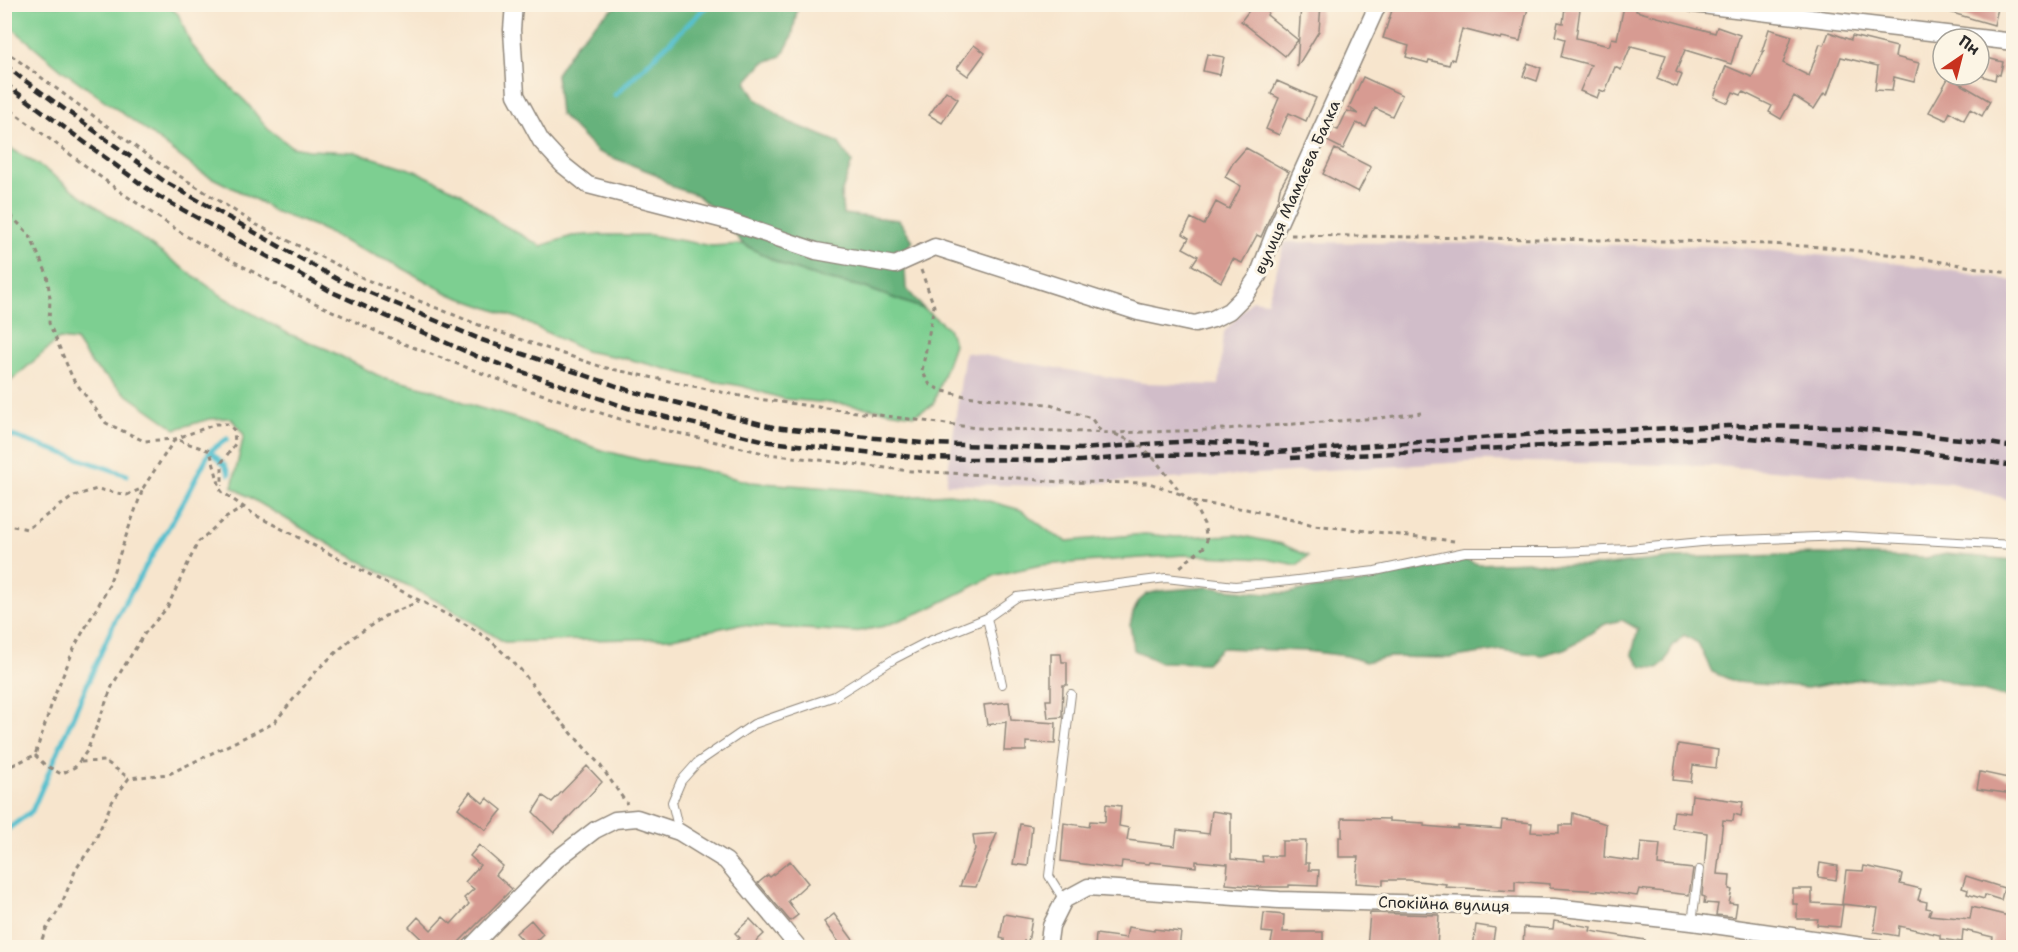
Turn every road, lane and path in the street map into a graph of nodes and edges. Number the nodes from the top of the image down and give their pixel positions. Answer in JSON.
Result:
{"nodes":[{"id":1,"x":514,"y":4,"type":"edge"},
{"id":2,"x":1378,"y":4,"type":"edge"},
{"id":3,"x":1693,"y":4,"type":"edge"},
{"id":4,"x":2013,"y":42,"type":"edge"},
{"id":5,"x":4,"y":50,"type":"edge"},
{"id":6,"x":4,"y":105,"type":"edge"},
{"id":7,"x":4,"y":209,"type":"edge"},
{"id":8,"x":1274,"y":234,"type":"junction"},
{"id":9,"x":917,"y":255,"type":"junction"},
{"id":10,"x":2013,"y":274,"type":"edge"},
{"id":11,"x":1420,"y":413,"type":"dead end"},
{"id":12,"x":1102,"y":433,"type":"junction"},
{"id":13,"x":1113,"y":433,"type":"junction"},
{"id":14,"x":175,"y":439,"type":"junction"},
{"id":15,"x":143,"y":488,"type":"junction"},
{"id":16,"x":222,"y":491,"type":"junction"},
{"id":17,"x":1183,"y":495,"type":"junction"},
{"id":18,"x":1192,"y":502,"type":"junction"},
{"id":19,"x":244,"y":507,"type":"junction"},
{"id":20,"x":4,"y":524,"type":"edge"},
{"id":21,"x":1463,"y":542,"type":"dead end"},
{"id":22,"x":2013,"y":545,"type":"edge"},
{"id":23,"x":1166,"y":578,"type":"junction"},
{"id":24,"x":420,"y":602,"type":"junction"},
{"id":25,"x":987,"y":618,"type":"junction"},
{"id":26,"x":1002,"y":684,"type":"dead end"},
{"id":27,"x":1071,"y":694,"type":"dead end"},
{"id":28,"x":35,"y":755,"type":"junction"},
{"id":29,"x":80,"y":762,"type":"junction"},
{"id":30,"x":4,"y":769,"type":"edge"},
{"id":31,"x":129,"y":778,"type":"junction"},
{"id":32,"x":636,"y":818,"type":"junction"},
{"id":33,"x":679,"y":832,"type":"junction"},
{"id":34,"x":1699,"y":870,"type":"dead end"},
{"id":35,"x":1064,"y":900,"type":"junction"},
{"id":36,"x":1692,"y":922,"type":"junction"},
{"id":37,"x":39,"y":948,"type":"edge"},
{"id":38,"x":470,"y":948,"type":"edge"},
{"id":39,"x":799,"y":948,"type":"edge"},
{"id":40,"x":1048,"y":948,"type":"edge"},
{"id":41,"x":1877,"y":948,"type":"edge"}],
"edges":[{"from":1,"to":9,"type":"street"},
{"from":2,"to":8,"type":"street","name":"вулиця Мамаєва Балка"},
{"from":3,"to":4,"type":"street"},
{"from":5,"to":12,"type":"path"},
{"from":6,"to":17,"type":"path"},
{"from":7,"to":14,"type":"path"},
{"from":8,"to":9,"type":"street","name":"вулиця Мамаєва Балка"},
{"from":8,"to":10,"type":"path"},
{"from":9,"to":12,"type":"path"},
{"from":11,"to":13,"type":"path"},
{"from":12,"to":13,"type":"path"},
{"from":13,"to":17,"type":"path"},
{"from":14,"to":15,"type":"path"},
{"from":14,"to":16,"type":"path"},
{"from":14,"to":16,"type":"path"},
{"from":15,"to":20,"type":"path"},
{"from":15,"to":28,"type":"path"},
{"from":16,"to":19,"type":"path"},
{"from":17,"to":18,"type":"path"},
{"from":18,"to":21,"type":"path"},
{"from":18,"to":23,"type":"path"},
{"from":19,"to":24,"type":"path"},
{"from":19,"to":29,"type":"path"},
{"from":22,"to":23,"type":"lane"},
{"from":23,"to":25,"type":"lane"},
{"from":24,"to":31,"type":"path"},
{"from":24,"to":32,"type":"path"},
{"from":25,"to":26,"type":"lane"},
{"from":25,"to":33,"type":"lane"},
{"from":27,"to":35,"type":"lane"},
{"from":28,"to":29,"type":"path"},
{"from":28,"to":30,"type":"path"},
{"from":29,"to":31,"type":"path"},
{"from":31,"to":37,"type":"path"},
{"from":32,"to":33,"type":"street"},
{"from":32,"to":38,"type":"street"},
{"from":33,"to":39,"type":"street"},
{"from":34,"to":36,"type":"lane"},
{"from":35,"to":36,"type":"street","name":"Спокійна вулиця"},
{"from":35,"to":40,"type":"street"},
{"from":36,"to":41,"type":"street","name":"Спокійна вулиця"}]}
